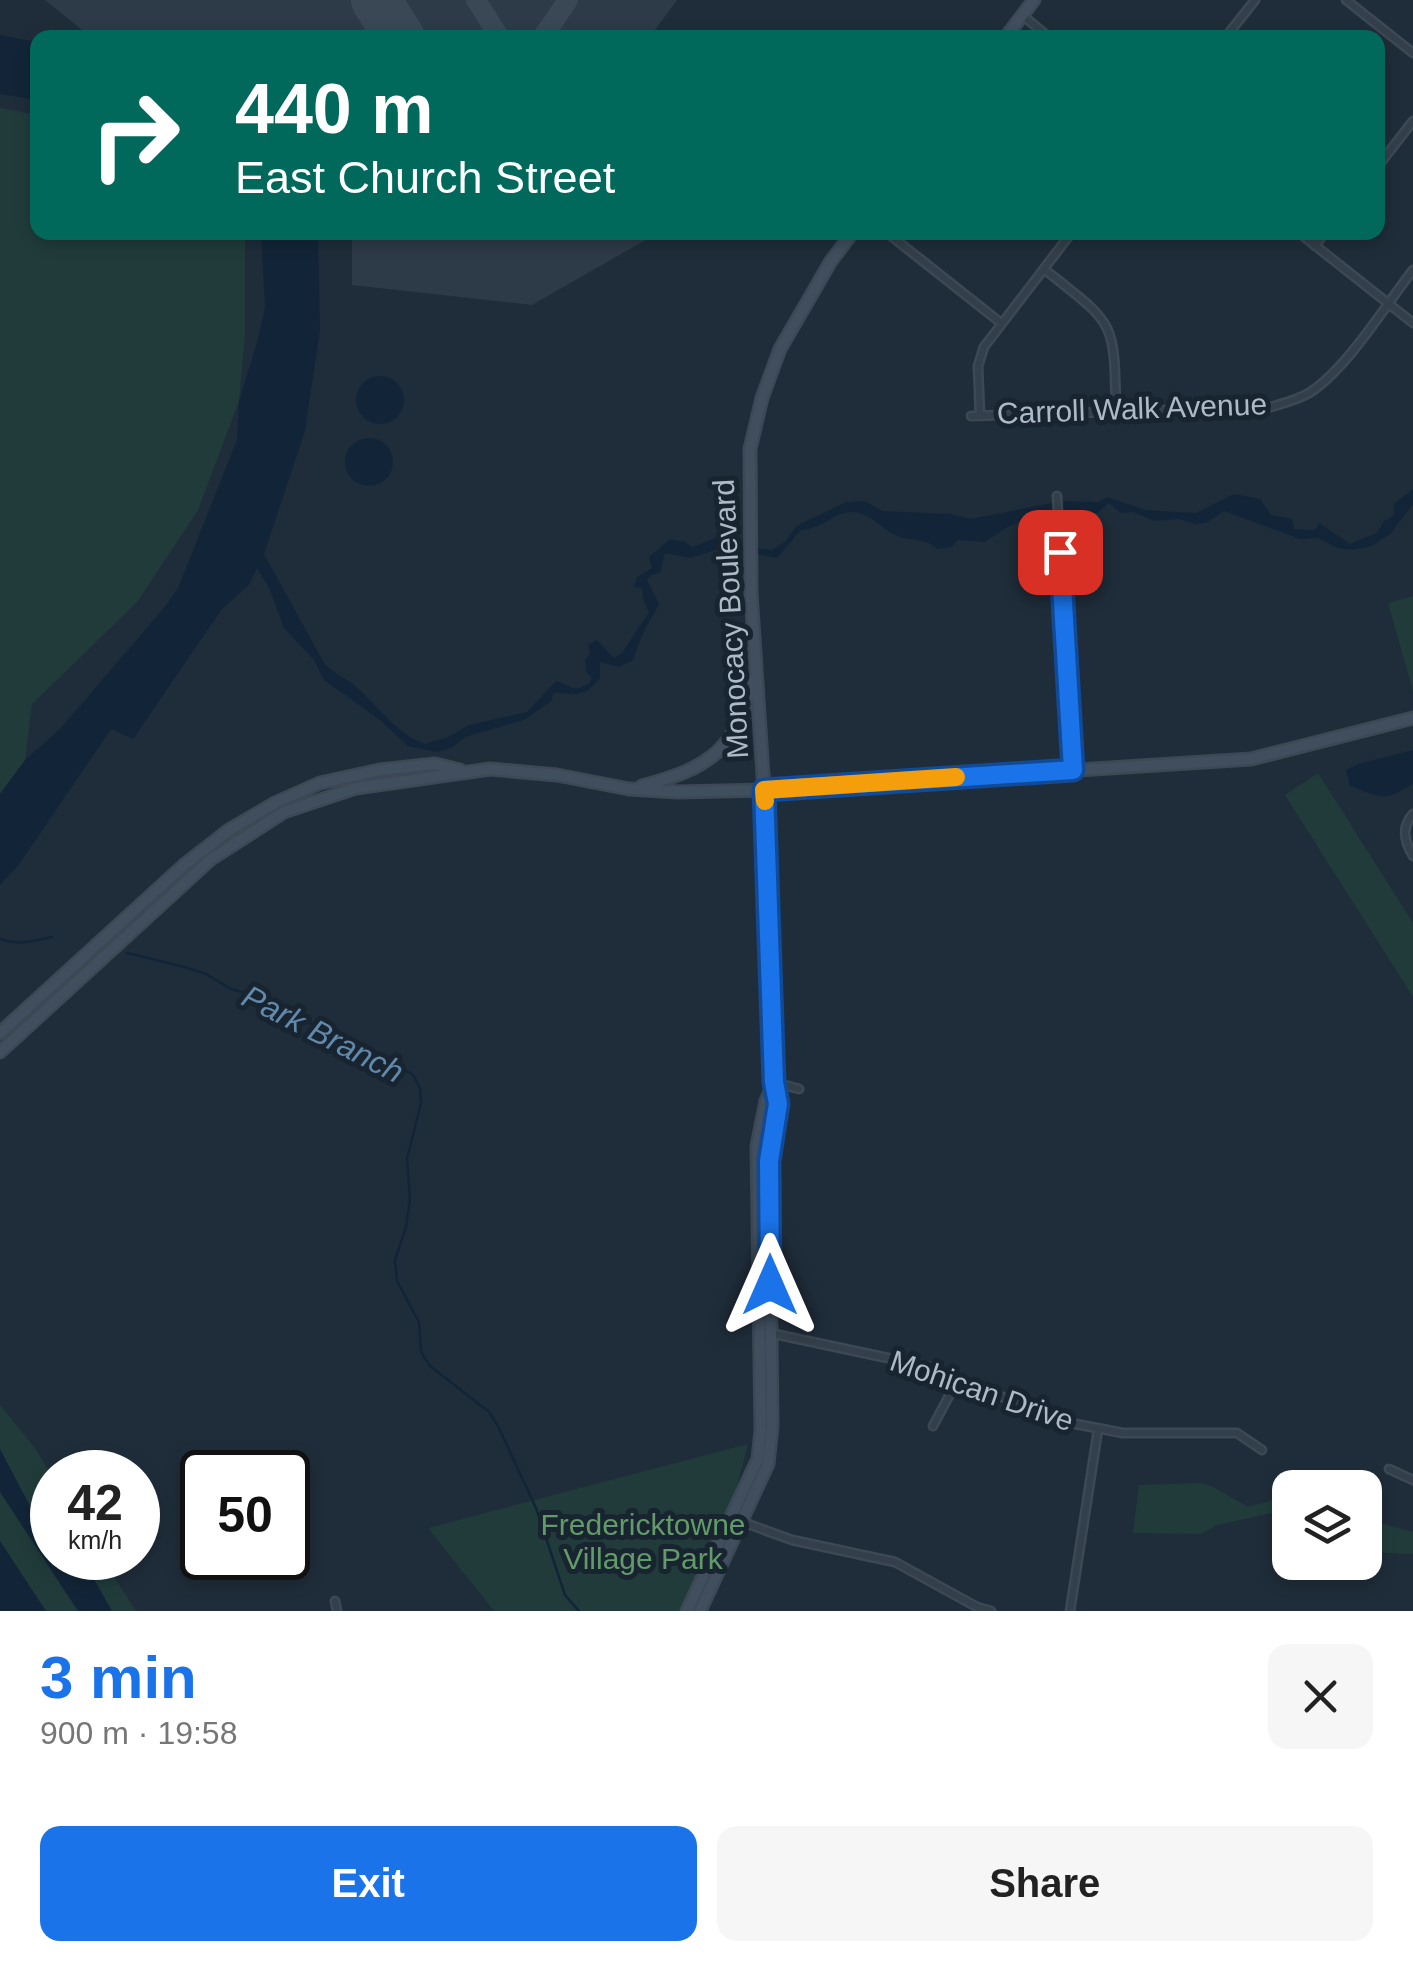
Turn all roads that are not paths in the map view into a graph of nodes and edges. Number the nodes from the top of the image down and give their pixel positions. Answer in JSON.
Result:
{"nodes":[{"id":1,"x":1034,"y":0,"type":"edge"},
{"id":2,"x":1255,"y":0,"type":"edge"},
{"id":3,"x":1346,"y":0,"type":"edge"},
{"id":4,"x":1022,"y":16,"type":"junction"},
{"id":5,"x":1011,"y":30,"type":"edge"},
{"id":6,"x":1040,"y":30,"type":"edge"},
{"id":7,"x":1231,"y":30,"type":"edge"},
{"id":8,"x":1383,"y":30,"type":"edge"},
{"id":9,"x":1385,"y":31,"type":"edge"},
{"id":10,"x":1413,"y":54,"type":"edge"},
{"id":11,"x":1413,"y":121,"type":"edge"},
{"id":12,"x":1385,"y":157,"type":"edge"},
{"id":13,"x":848,"y":240,"type":"edge"},
{"id":14,"x":896,"y":240,"type":"edge"},
{"id":15,"x":1066,"y":240,"type":"edge"},
{"id":16,"x":1307,"y":240,"type":"edge"},
{"id":17,"x":1319,"y":240,"type":"edge"},
{"id":18,"x":1314,"y":246,"type":"junction"},
{"id":19,"x":1044,"y":269,"type":"junction"},
{"id":20,"x":1413,"y":270,"type":"edge"},
{"id":21,"x":1388,"y":303,"type":"junction"},
{"id":22,"x":1413,"y":323,"type":"edge"},
{"id":23,"x":1001,"y":324,"type":"junction"},
{"id":24,"x":1116,"y":412,"type":"junction"},
{"id":25,"x":1057,"y":496,"type":"dead end"},
{"id":26,"x":756,"y":668,"type":"junction"},
{"id":27,"x":1413,"y":718,"type":"edge"},
{"id":28,"x":1073,"y":770,"type":"junction"},
{"id":29,"x":466,"y":771,"type":"junction"},
{"id":30,"x":630,"y":789,"type":"junction"},
{"id":31,"x":764,"y":790,"type":"junction"},
{"id":32,"x":1413,"y":814,"type":"edge"},
{"id":33,"x":1413,"y":856,"type":"edge"},
{"id":34,"x":0,"y":1033,"type":"edge"},
{"id":35,"x":0,"y":1052,"type":"edge"},
{"id":36,"x":774,"y":1082,"type":"junction"},
{"id":37,"x":800,"y":1089,"type":"dead end"},
{"id":38,"x":765,"y":1332,"type":"junction"},
{"id":39,"x":958,"y":1379,"type":"junction"},
{"id":40,"x":933,"y":1426,"type":"dead end"},
{"id":41,"x":1098,"y":1430,"type":"junction"},
{"id":42,"x":1262,"y":1450,"type":"dead end"},
{"id":43,"x":1389,"y":1469,"type":"dead end"},
{"id":44,"x":1413,"y":1480,"type":"edge"},
{"id":45,"x":730,"y":1518,"type":"junction"},
{"id":46,"x":743,"y":1522,"type":"junction"},
{"id":47,"x":336,"y":1600,"type":"dead end"},
{"id":48,"x":337,"y":1611,"type":"edge"},
{"id":49,"x":687,"y":1611,"type":"edge"},
{"id":50,"x":700,"y":1611,"type":"edge"},
{"id":51,"x":991,"y":1611,"type":"edge"},
{"id":52,"x":1070,"y":1611,"type":"edge"}],
"edges":[{"from":1,"to":4,"type":"main road"},
{"from":2,"to":7,"type":"street"},
{"from":3,"to":8,"type":"street"},
{"from":4,"to":5,"type":"main road"},
{"from":4,"to":6,"type":"street"},
{"from":9,"to":10,"type":"street"},
{"from":11,"to":12,"type":"street"},
{"from":13,"to":26,"type":"main road","name":"Monocacy Boulevard"},
{"from":14,"to":23,"type":"street"},
{"from":15,"to":19,"type":"street"},
{"from":16,"to":18,"type":"street"},
{"from":17,"to":18,"type":"street"},
{"from":18,"to":21,"type":"street"},
{"from":19,"to":23,"type":"street"},
{"from":19,"to":24,"type":"street"},
{"from":20,"to":21,"type":"street","name":"Carroll Walk Avenue"},
{"from":21,"to":22,"type":"street"},
{"from":21,"to":24,"type":"street","name":"Carroll Walk Avenue"},
{"from":23,"to":24,"type":"street","name":"Carroll Walk Avenue"},
{"from":25,"to":28,"type":"street"},
{"from":26,"to":30,"type":"main road"},
{"from":26,"to":31,"type":"main road","name":"Monocacy Boulevard"},
{"from":27,"to":28,"type":"main road"},
{"from":28,"to":31,"type":"main road"},
{"from":29,"to":30,"type":"main road","name":"Monocacy Boulevard"},
{"from":29,"to":34,"type":"main road","name":"Monocacy Boulevard"},
{"from":29,"to":35,"type":"main road","name":"Monocacy Boulevard"},
{"from":30,"to":31,"type":"main road","name":"Monocacy Boulevard"},
{"from":31,"to":36,"type":"main road"},
{"from":32,"to":33,"type":"street"},
{"from":36,"to":37,"type":"street"},
{"from":36,"to":38,"type":"main road"},
{"from":38,"to":39,"type":"street","name":"Mohican Drive"},
{"from":38,"to":45,"type":"main road"},
{"from":38,"to":46,"type":"main road"},
{"from":39,"to":40,"type":"street"},
{"from":39,"to":41,"type":"street","name":"Mohican Drive"},
{"from":41,"to":42,"type":"street","name":"Mohican Drive"},
{"from":41,"to":52,"type":"street"},
{"from":43,"to":44,"type":"street"},
{"from":45,"to":46,"type":"street"},
{"from":45,"to":49,"type":"main road"},
{"from":46,"to":50,"type":"main road"},
{"from":46,"to":51,"type":"street"},
{"from":47,"to":48,"type":"street"}]}
